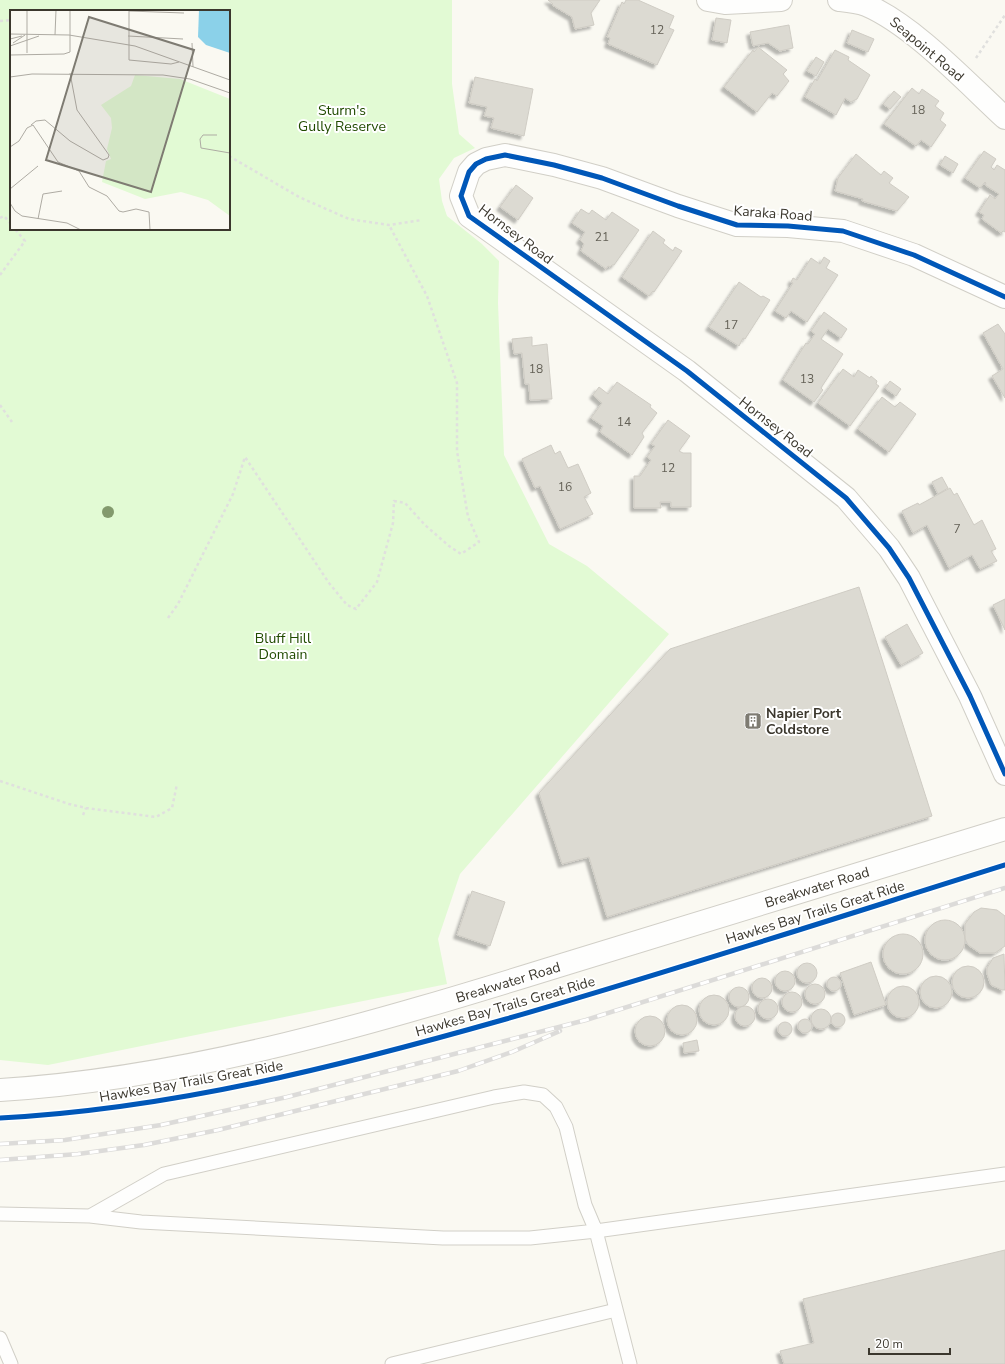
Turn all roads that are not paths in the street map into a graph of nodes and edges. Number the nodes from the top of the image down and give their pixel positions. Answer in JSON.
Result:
{"nodes":[{"id":1,"x":708,"y":0,"type":"edge"},
{"id":2,"x":781,"y":0,"type":"edge"},
{"id":3,"x":839,"y":0,"type":"edge"},
{"id":4,"x":1005,"y":118,"type":"edge"},
{"id":5,"x":470,"y":172,"type":"joint"},
{"id":6,"x":1005,"y":297,"type":"edge"},
{"id":7,"x":1005,"y":774,"type":"edge"},
{"id":8,"x":1005,"y":830,"type":"edge"},
{"id":9,"x":0,"y":1090,"type":"edge"},
{"id":10,"x":1005,"y":1174,"type":"edge"},
{"id":11,"x":0,"y":1214,"type":"edge"},
{"id":12,"x":90,"y":1216,"type":"junction"},
{"id":13,"x":596,"y":1231,"type":"junction"},
{"id":14,"x":616,"y":1310,"type":"junction"},
{"id":15,"x":0,"y":1338,"type":"edge"},
{"id":16,"x":11,"y":1364,"type":"edge"},
{"id":17,"x":392,"y":1364,"type":"edge"},
{"id":18,"x":630,"y":1364,"type":"edge"}],
"edges":[{"from":1,"to":2,"type":"main road"},
{"from":3,"to":4,"type":"main road","name":"Seapoint Road"},
{"from":5,"to":6,"type":"main road","name":"Karaka Road"},
{"from":5,"to":7,"type":"main road","name":"Hornsey Road"},
{"from":8,"to":9,"type":"main road","name":"Breakwater Road"},
{"from":10,"to":13,"type":"lane"},
{"from":11,"to":12,"type":"lane"},
{"from":12,"to":13,"type":"lane"},
{"from":12,"to":13,"type":"lane"},
{"from":13,"to":14,"type":"lane"},
{"from":14,"to":17,"type":"lane"},
{"from":14,"to":18,"type":"lane"},
{"from":15,"to":16,"type":"lane"}]}
